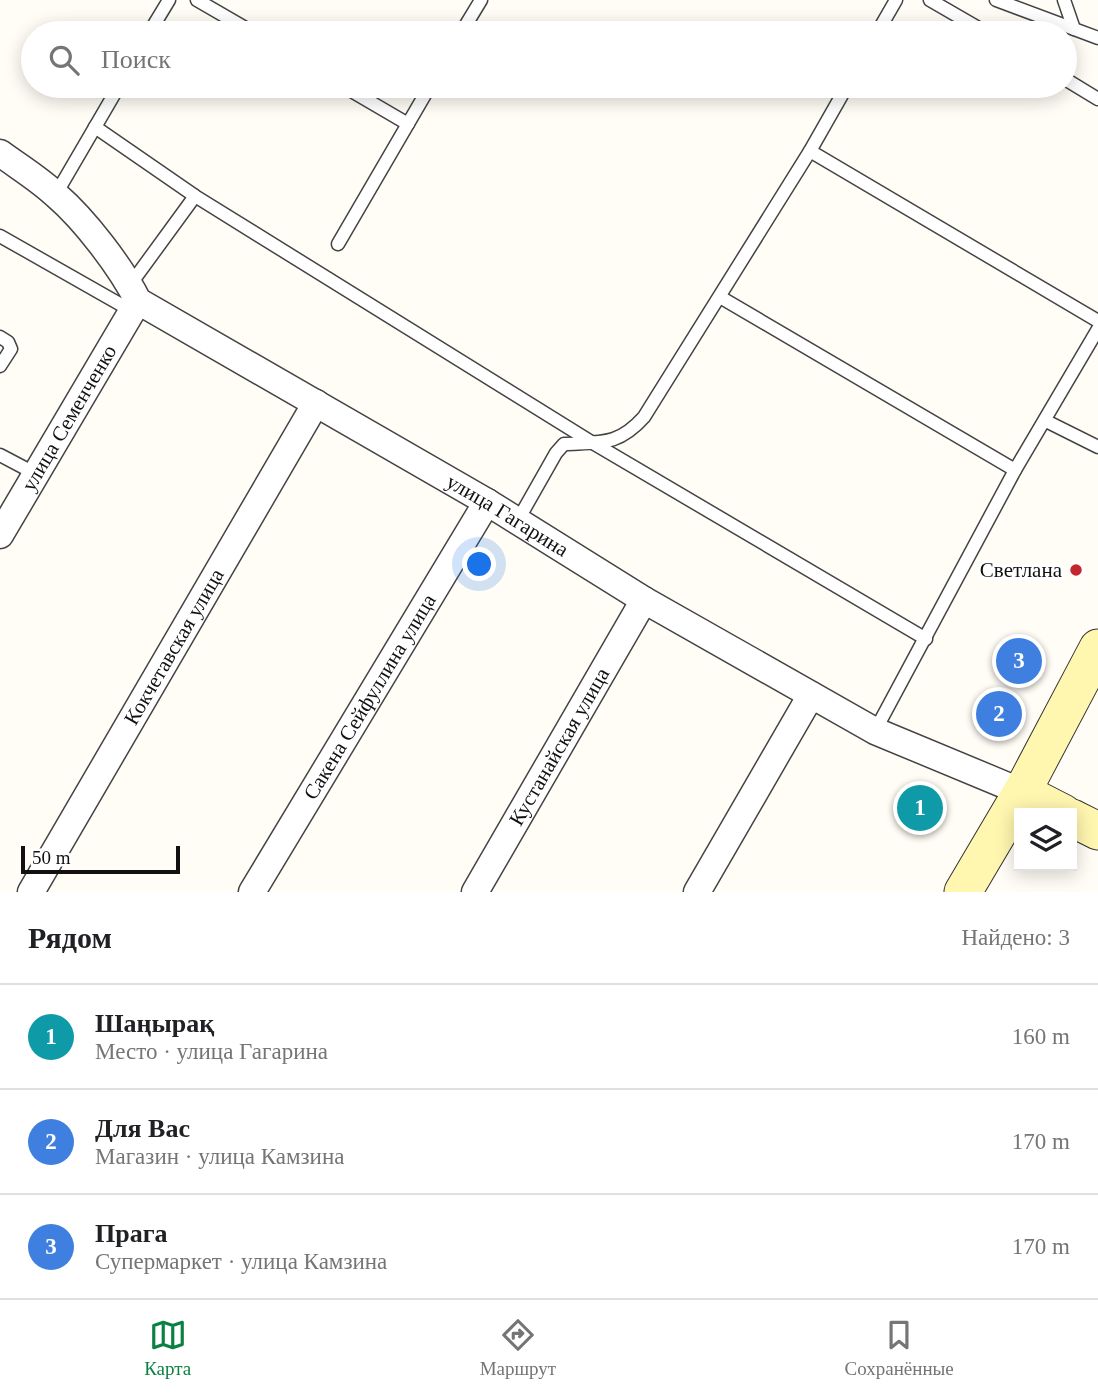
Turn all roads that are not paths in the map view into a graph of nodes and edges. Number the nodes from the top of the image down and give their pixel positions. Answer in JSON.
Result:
{"nodes":[{"id":1,"x":169,"y":0,"type":"edge"},
{"id":2,"x":197,"y":0,"type":"edge"},
{"id":3,"x":481,"y":0,"type":"edge"},
{"id":4,"x":896,"y":0,"type":"edge"},
{"id":5,"x":934,"y":0,"type":"edge"},
{"id":6,"x":996,"y":0,"type":"edge"},
{"id":7,"x":1065,"y":0,"type":"edge"},
{"id":8,"x":156,"y":21,"type":"edge"},
{"id":9,"x":233,"y":21,"type":"edge"},
{"id":10,"x":468,"y":21,"type":"edge"},
{"id":11,"x":884,"y":21,"type":"edge"},
{"id":12,"x":967,"y":21,"type":"edge"},
{"id":13,"x":1052,"y":21,"type":"edge"},
{"id":14,"x":1072,"y":21,"type":"edge"},
{"id":15,"x":1077,"y":30,"type":"edge"},
{"id":16,"x":1098,"y":38,"type":"edge"},
{"id":17,"x":1077,"y":86,"type":"edge"},
{"id":18,"x":112,"y":98,"type":"edge"},
{"id":19,"x":364,"y":98,"type":"edge"},
{"id":20,"x":423,"y":98,"type":"edge"},
{"id":21,"x":840,"y":98,"type":"edge"},
{"id":22,"x":1098,"y":99,"type":"edge"},
{"id":23,"x":408,"y":124,"type":"junction"},
{"id":24,"x":95,"y":127,"type":"junction"},
{"id":25,"x":810,"y":151,"type":"junction"},
{"id":26,"x":0,"y":153,"type":"edge"},
{"id":27,"x":56,"y":194,"type":"junction"},
{"id":28,"x":195,"y":195,"type":"junction"},
{"id":29,"x":0,"y":236,"type":"edge"},
{"id":30,"x":338,"y":244,"type":"dead end"},
{"id":31,"x":720,"y":297,"type":"junction"},
{"id":32,"x":133,"y":299,"type":"junction"},
{"id":33,"x":1098,"y":321,"type":"edge"},
{"id":34,"x":1098,"y":328,"type":"edge"},
{"id":35,"x":0,"y":337,"type":"edge"},
{"id":36,"x":0,"y":366,"type":"edge"},
{"id":37,"x":316,"y":403,"type":"junction"},
{"id":38,"x":1046,"y":421,"type":"junction"},
{"id":39,"x":593,"y":443,"type":"junction"},
{"id":40,"x":1098,"y":447,"type":"edge"},
{"id":41,"x":0,"y":455,"type":"edge"},
{"id":42,"x":1015,"y":470,"type":"junction"},
{"id":43,"x":36,"y":474,"type":"junction"},
{"id":44,"x":487,"y":502,"type":"junction"},
{"id":45,"x":518,"y":520,"type":"junction"},
{"id":46,"x":0,"y":535,"type":"edge"},
{"id":47,"x":644,"y":600,"type":"junction"},
{"id":48,"x":926,"y":639,"type":"junction"},
{"id":49,"x":1098,"y":649,"type":"edge"},
{"id":50,"x":811,"y":695,"type":"junction"},
{"id":51,"x":875,"y":731,"type":"junction"},
{"id":52,"x":1022,"y":792,"type":"junction"},
{"id":53,"x":1053,"y":808,"type":"edge"},
{"id":54,"x":1077,"y":820,"type":"edge"},
{"id":55,"x":1098,"y":831,"type":"edge"},
{"id":56,"x":31,"y":892,"type":"edge"},
{"id":57,"x":252,"y":892,"type":"edge"},
{"id":58,"x":475,"y":892,"type":"edge"},
{"id":59,"x":697,"y":892,"type":"edge"},
{"id":60,"x":963,"y":892,"type":"edge"}],
"edges":[{"from":1,"to":8,"type":"lane"},
{"from":2,"to":9,"type":"lane"},
{"from":3,"to":10,"type":"lane"},
{"from":4,"to":11,"type":"lane"},
{"from":5,"to":12,"type":"lane"},
{"from":6,"to":13,"type":"lane"},
{"from":7,"to":14,"type":"lane"},
{"from":15,"to":16,"type":"lane"},
{"from":17,"to":22,"type":"lane"},
{"from":18,"to":24,"type":"lane"},
{"from":19,"to":23,"type":"lane"},
{"from":20,"to":23,"type":"lane"},
{"from":21,"to":25,"type":"lane"},
{"from":23,"to":30,"type":"lane"},
{"from":24,"to":27,"type":"lane"},
{"from":24,"to":28,"type":"lane"},
{"from":25,"to":31,"type":"lane"},
{"from":25,"to":33,"type":"lane"},
{"from":26,"to":27,"type":"street","name":"улица Гагарина"},
{"from":27,"to":32,"type":"street","name":"улица Гагарина"},
{"from":28,"to":32,"type":"lane"},
{"from":28,"to":39,"type":"lane"},
{"from":29,"to":32,"type":"lane"},
{"from":31,"to":39,"type":"lane"},
{"from":31,"to":42,"type":"lane"},
{"from":32,"to":37,"type":"street","name":"улица Гагарина"},
{"from":32,"to":43,"type":"street","name":"улица Семенченко"},
{"from":34,"to":38,"type":"lane"},
{"from":35,"to":36,"type":"lane"},
{"from":37,"to":44,"type":"street","name":"улица Гагарина"},
{"from":37,"to":56,"type":"street","name":"Кокчетавская улица"},
{"from":38,"to":40,"type":"lane"},
{"from":38,"to":42,"type":"lane"},
{"from":39,"to":45,"type":"lane"},
{"from":39,"to":48,"type":"lane"},
{"from":41,"to":43,"type":"lane"},
{"from":42,"to":48,"type":"lane"},
{"from":43,"to":46,"type":"street","name":"улица Семенченко"},
{"from":44,"to":45,"type":"street","name":"улица Гагарина"},
{"from":44,"to":57,"type":"street","name":"Сакена Сейфуллина улица"},
{"from":45,"to":47,"type":"street","name":"улица Гагарина"},
{"from":47,"to":50,"type":"street","name":"улица Гагарина"},
{"from":47,"to":58,"type":"street","name":"Кустанайская улица"},
{"from":48,"to":51,"type":"lane"},
{"from":49,"to":52,"type":"main road"},
{"from":50,"to":51,"type":"street","name":"улица Гагарина"},
{"from":50,"to":59,"type":"street"},
{"from":51,"to":52,"type":"street","name":"улица Гагарина"},
{"from":52,"to":53,"type":"main road","name":"улица Гагарина"},
{"from":52,"to":60,"type":"main road"},
{"from":54,"to":55,"type":"main road"}]}
